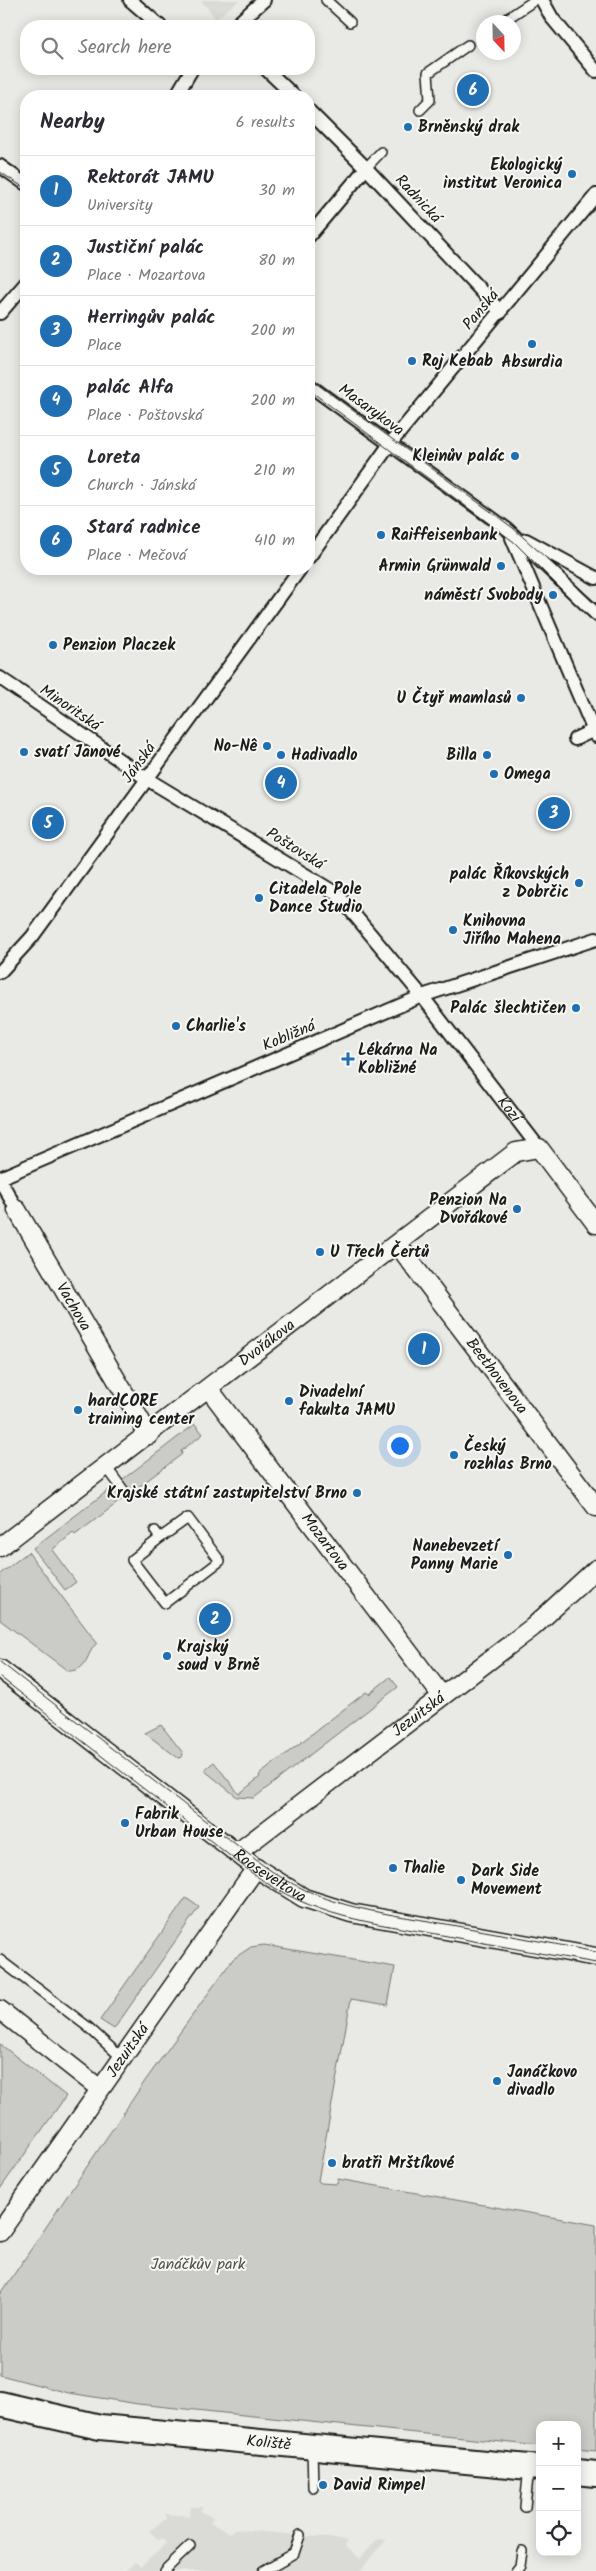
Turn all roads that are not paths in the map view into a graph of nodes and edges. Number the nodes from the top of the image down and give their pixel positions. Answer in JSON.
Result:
{"nodes":[{"id":1,"x":130,"y":0,"type":"edge"},
{"id":2,"x":264,"y":0,"type":"edge"},
{"id":3,"x":326,"y":0,"type":"edge"},
{"id":4,"x":535,"y":0,"type":"edge"},
{"id":5,"x":542,"y":0,"type":"edge"},
{"id":6,"x":512,"y":15,"type":"edge"},
{"id":7,"x":153,"y":20,"type":"edge"},
{"id":8,"x":241,"y":20,"type":"edge"},
{"id":9,"x":350,"y":22,"type":"dead end"},
{"id":10,"x":468,"y":45,"type":"dead end"},
{"id":11,"x":596,"y":71,"type":"edge"},
{"id":12,"x":188,"y":75,"type":"edge"},
{"id":13,"x":272,"y":75,"type":"edge"},
{"id":14,"x":180,"y":90,"type":"edge"},
{"id":15,"x":288,"y":90,"type":"edge"},
{"id":16,"x":420,"y":110,"type":"dead end"},
{"id":17,"x":315,"y":117,"type":"edge"},
{"id":18,"x":381,"y":152,"type":"dead end"},
{"id":19,"x":0,"y":166,"type":"edge"},
{"id":20,"x":366,"y":168,"type":"junction"},
{"id":21,"x":20,"y":180,"type":"edge"},
{"id":22,"x":596,"y":195,"type":"edge"},
{"id":23,"x":315,"y":229,"type":"edge"},
{"id":24,"x":20,"y":290,"type":"edge"},
{"id":25,"x":501,"y":312,"type":"junction"},
{"id":26,"x":0,"y":313,"type":"edge"},
{"id":27,"x":315,"y":389,"type":"edge"},
{"id":28,"x":390,"y":444,"type":"junction"},
{"id":29,"x":508,"y":530,"type":"junction"},
{"id":30,"x":315,"y":549,"type":"edge"},
{"id":31,"x":296,"y":575,"type":"edge"},
{"id":32,"x":596,"y":578,"type":"edge"},
{"id":33,"x":596,"y":614,"type":"edge"},
{"id":34,"x":0,"y":678,"type":"edge"},
{"id":35,"x":595,"y":733,"type":"edge"},
{"id":36,"x":575,"y":739,"type":"dead end"},
{"id":37,"x":147,"y":780,"type":"junction"},
{"id":38,"x":596,"y":939,"type":"edge"},
{"id":39,"x":0,"y":972,"type":"edge"},
{"id":40,"x":422,"y":996,"type":"junction"},
{"id":41,"x":539,"y":1148,"type":"junction"},
{"id":42,"x":0,"y":1179,"type":"edge"},
{"id":43,"x":17,"y":1210,"type":"joint"},
{"id":44,"x":596,"y":1224,"type":"edge"},
{"id":45,"x":398,"y":1245,"type":"junction"},
{"id":46,"x":209,"y":1389,"type":"junction"},
{"id":47,"x":149,"y":1435,"type":"junction"},
{"id":48,"x":107,"y":1468,"type":"junction"},
{"id":49,"x":128,"y":1496,"type":"dead end"},
{"id":50,"x":596,"y":1507,"type":"edge"},
{"id":51,"x":157,"y":1535,"type":"joint"},
{"id":52,"x":0,"y":1547,"type":"edge"},
{"id":53,"x":596,"y":1569,"type":"edge"},
{"id":54,"x":0,"y":1669,"type":"edge"},
{"id":55,"x":442,"y":1696,"type":"junction"},
{"id":56,"x":234,"y":1851,"type":"junction"},
{"id":57,"x":256,"y":1868,"type":"junction"},
{"id":58,"x":596,"y":1957,"type":"edge"},
{"id":59,"x":0,"y":1960,"type":"edge"},
{"id":60,"x":0,"y":2010,"type":"edge"},
{"id":61,"x":122,"y":2058,"type":"junction"},
{"id":62,"x":100,"y":2089,"type":"junction"},
{"id":63,"x":0,"y":2232,"type":"edge"},
{"id":64,"x":0,"y":2404,"type":"edge"},
{"id":65,"x":312,"y":2446,"type":"junction"},
{"id":66,"x":534,"y":2468,"type":"edge"},
{"id":67,"x":581,"y":2472,"type":"edge"},
{"id":68,"x":596,"y":2474,"type":"edge"},
{"id":69,"x":313,"y":2487,"type":"dead end"},
{"id":70,"x":525,"y":2507,"type":"dead end"},
{"id":71,"x":300,"y":2535,"type":"dead end"},
{"id":72,"x":190,"y":2546,"type":"dead end"},
{"id":73,"x":522,"y":2551,"type":"dead end"},
{"id":74,"x":164,"y":2571,"type":"edge"},
{"id":75,"x":263,"y":2571,"type":"edge"},
{"id":76,"x":516,"y":2571,"type":"edge"}],
"edges":[{"from":1,"to":7,"type":"street"},
{"from":2,"to":8,"type":"street"},
{"from":3,"to":9,"type":"lane"},
{"from":4,"to":6,"type":"lane"},
{"from":5,"to":11,"type":"street"},
{"from":10,"to":16,"type":"lane"},
{"from":12,"to":14,"type":"street"},
{"from":13,"to":15,"type":"street"},
{"from":17,"to":20,"type":"street","name":"Radnická"},
{"from":18,"to":20,"type":"lane"},
{"from":19,"to":21,"type":"street"},
{"from":20,"to":23,"type":"street"},
{"from":20,"to":25,"type":"street","name":"Radnická"},
{"from":22,"to":25,"type":"street","name":"Panská"},
{"from":24,"to":26,"type":"street"},
{"from":25,"to":28,"type":"street","name":"Panská"},
{"from":27,"to":28,"type":"street","name":"Masarykova"},
{"from":28,"to":29,"type":"street","name":"Masarykova"},
{"from":28,"to":30,"type":"street"},
{"from":29,"to":32,"type":"street"},
{"from":29,"to":33,"type":"street"},
{"from":29,"to":35,"type":"street"},
{"from":31,"to":37,"type":"street","name":"Jánská"},
{"from":34,"to":37,"type":"street","name":"Minoritská"},
{"from":35,"to":36,"type":"street"},
{"from":37,"to":39,"type":"street","name":"Jánská"},
{"from":37,"to":40,"type":"street","name":"Poštovská"},
{"from":38,"to":40,"type":"street","name":"Kobližná"},
{"from":40,"to":41,"type":"street","name":"Kozí"},
{"from":40,"to":42,"type":"street","name":"Kobližná"},
{"from":41,"to":44,"type":"street","name":"Kozí"},
{"from":41,"to":45,"type":"street","name":"Dvořákova"},
{"from":42,"to":43,"type":"street","name":"Vachova"},
{"from":43,"to":47,"type":"street","name":"Vachova"},
{"from":45,"to":46,"type":"street","name":"Dvořákova"},
{"from":45,"to":50,"type":"street","name":"Beethovenova"},
{"from":46,"to":47,"type":"street","name":"Dvořákova"},
{"from":46,"to":55,"type":"street","name":"Mozartova"},
{"from":47,"to":48,"type":"street","name":"Dvořákova"},
{"from":48,"to":49,"type":"lane"},
{"from":48,"to":52,"type":"street","name":"Dvořákova"},
{"from":51,"to":51,"type":"lane"},
{"from":53,"to":55,"type":"street","name":"Jezuitská"},
{"from":54,"to":56,"type":"street","name":"Rooseveltova"},
{"from":55,"to":56,"type":"street","name":"Jezuitská"},
{"from":56,"to":57,"type":"street","name":"Rooseveltova"},
{"from":57,"to":58,"type":"street","name":"Rooseveltova"},
{"from":57,"to":61,"type":"street","name":"Jezuitská"},
{"from":59,"to":61,"type":"lane"},
{"from":60,"to":62,"type":"street"},
{"from":61,"to":62,"type":"street","name":"Jezuitská"},
{"from":62,"to":63,"type":"street","name":"Jezuitská"},
{"from":64,"to":65,"type":"main road","name":"Koliště"},
{"from":65,"to":66,"type":"main road","name":"Koliště"},
{"from":65,"to":69,"type":"lane"},
{"from":66,"to":70,"type":"lane"},
{"from":67,"to":68,"type":"main road"},
{"from":71,"to":75,"type":"lane"},
{"from":72,"to":74,"type":"lane"},
{"from":73,"to":76,"type":"lane"}]}
